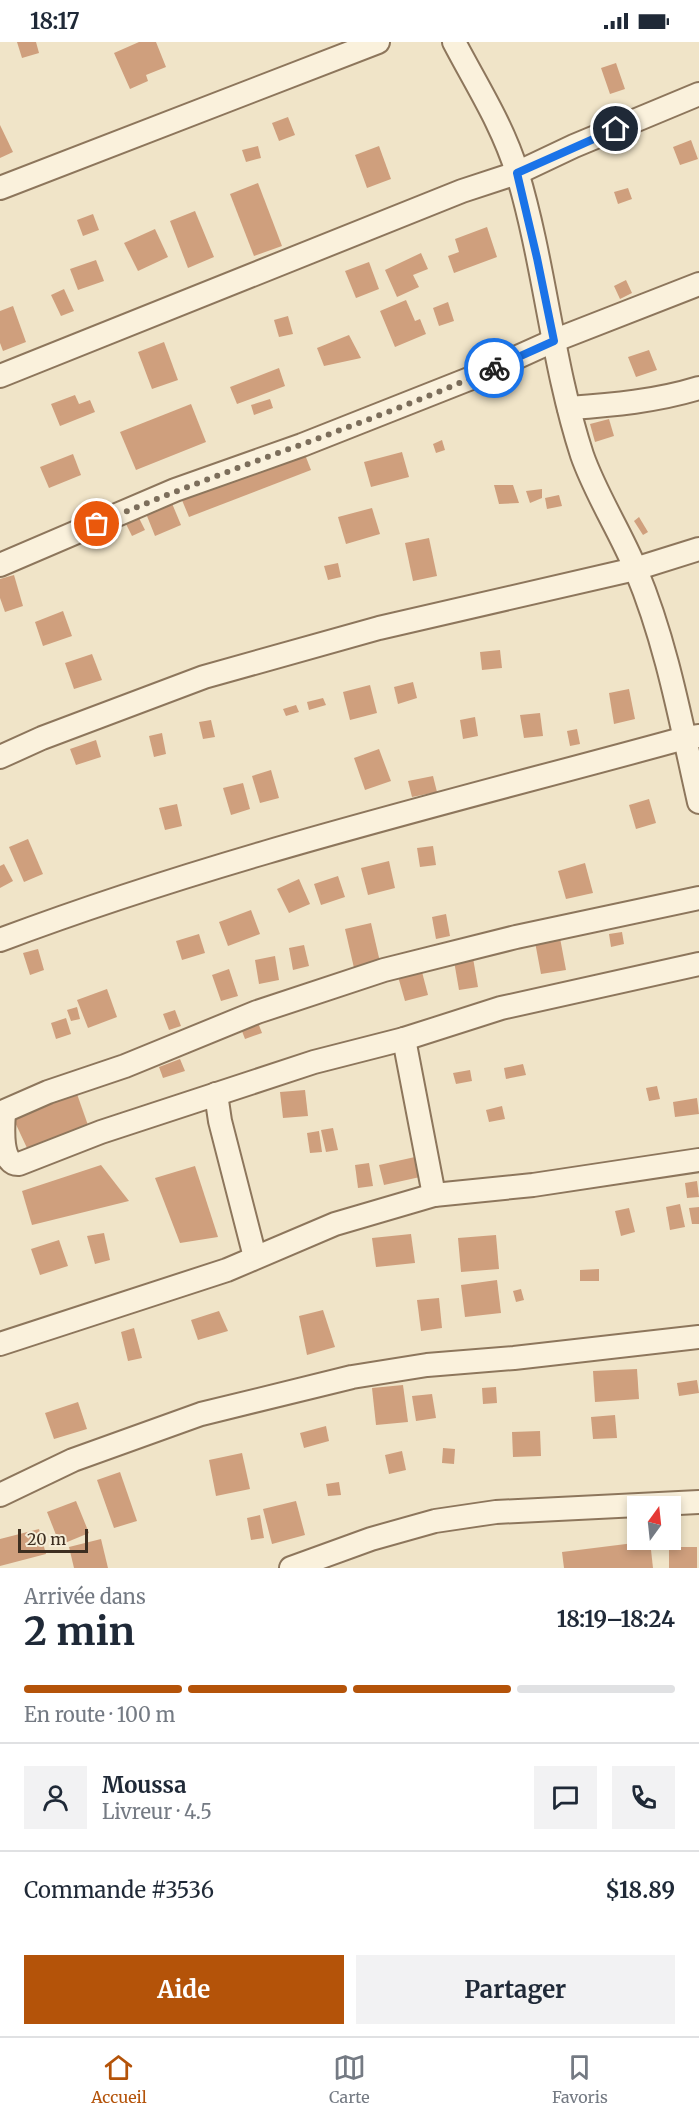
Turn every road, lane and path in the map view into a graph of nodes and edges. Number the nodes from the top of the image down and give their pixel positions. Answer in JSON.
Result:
{"nodes":[{"id":1,"x":378,"y":42,"type":"edge"},
{"id":2,"x":454,"y":42,"type":"edge"},
{"id":3,"x":699,"y":94,"type":"edge"},
{"id":4,"x":517,"y":173,"type":"junction"},
{"id":5,"x":0,"y":188,"type":"edge"},
{"id":6,"x":699,"y":284,"type":"edge"},
{"id":7,"x":554,"y":341,"type":"junction"},
{"id":8,"x":0,"y":376,"type":"edge"},
{"id":9,"x":699,"y":388,"type":"edge"},
{"id":10,"x":569,"y":408,"type":"junction"},
{"id":11,"x":699,"y":549,"type":"edge"},
{"id":12,"x":0,"y":566,"type":"edge"},
{"id":13,"x":636,"y":569,"type":"junction"},
{"id":14,"x":692,"y":737,"type":"edge"},
{"id":15,"x":0,"y":757,"type":"edge"},
{"id":16,"x":699,"y":802,"type":"edge"},
{"id":17,"x":699,"y":898,"type":"edge"},
{"id":18,"x":0,"y":940,"type":"edge"},
{"id":19,"x":699,"y":964,"type":"edge"},
{"id":20,"x":404,"y":1039,"type":"junction"},
{"id":21,"x":216,"y":1094,"type":"junction"},
{"id":22,"x":2,"y":1112,"type":"edge"},
{"id":23,"x":699,"y":1160,"type":"edge"},
{"id":24,"x":434,"y":1195,"type":"junction"},
{"id":25,"x":255,"y":1257,"type":"junction"},
{"id":26,"x":699,"y":1337,"type":"edge"},
{"id":27,"x":0,"y":1344,"type":"edge"},
{"id":28,"x":0,"y":1495,"type":"edge"},
{"id":29,"x":699,"y":1502,"type":"edge"},
{"id":30,"x":298,"y":1567,"type":"edge"}],
"edges":[{"from":1,"to":5,"type":"street"},
{"from":2,"to":4,"type":"street"},
{"from":3,"to":4,"type":"street"},
{"from":4,"to":7,"type":"street"},
{"from":4,"to":8,"type":"street"},
{"from":6,"to":7,"type":"street"},
{"from":7,"to":10,"type":"street"},
{"from":7,"to":12,"type":"street"},
{"from":9,"to":10,"type":"street"},
{"from":10,"to":13,"type":"street"},
{"from":11,"to":13,"type":"street"},
{"from":13,"to":14,"type":"street"},
{"from":13,"to":15,"type":"street"},
{"from":14,"to":16,"type":"street"},
{"from":14,"to":18,"type":"street"},
{"from":17,"to":22,"type":"street"},
{"from":19,"to":20,"type":"street"},
{"from":20,"to":21,"type":"street"},
{"from":20,"to":24,"type":"street"},
{"from":21,"to":22,"type":"street"},
{"from":21,"to":25,"type":"street"},
{"from":23,"to":24,"type":"street"},
{"from":24,"to":25,"type":"street"},
{"from":25,"to":27,"type":"street"},
{"from":26,"to":28,"type":"street"},
{"from":29,"to":30,"type":"street"}]}
